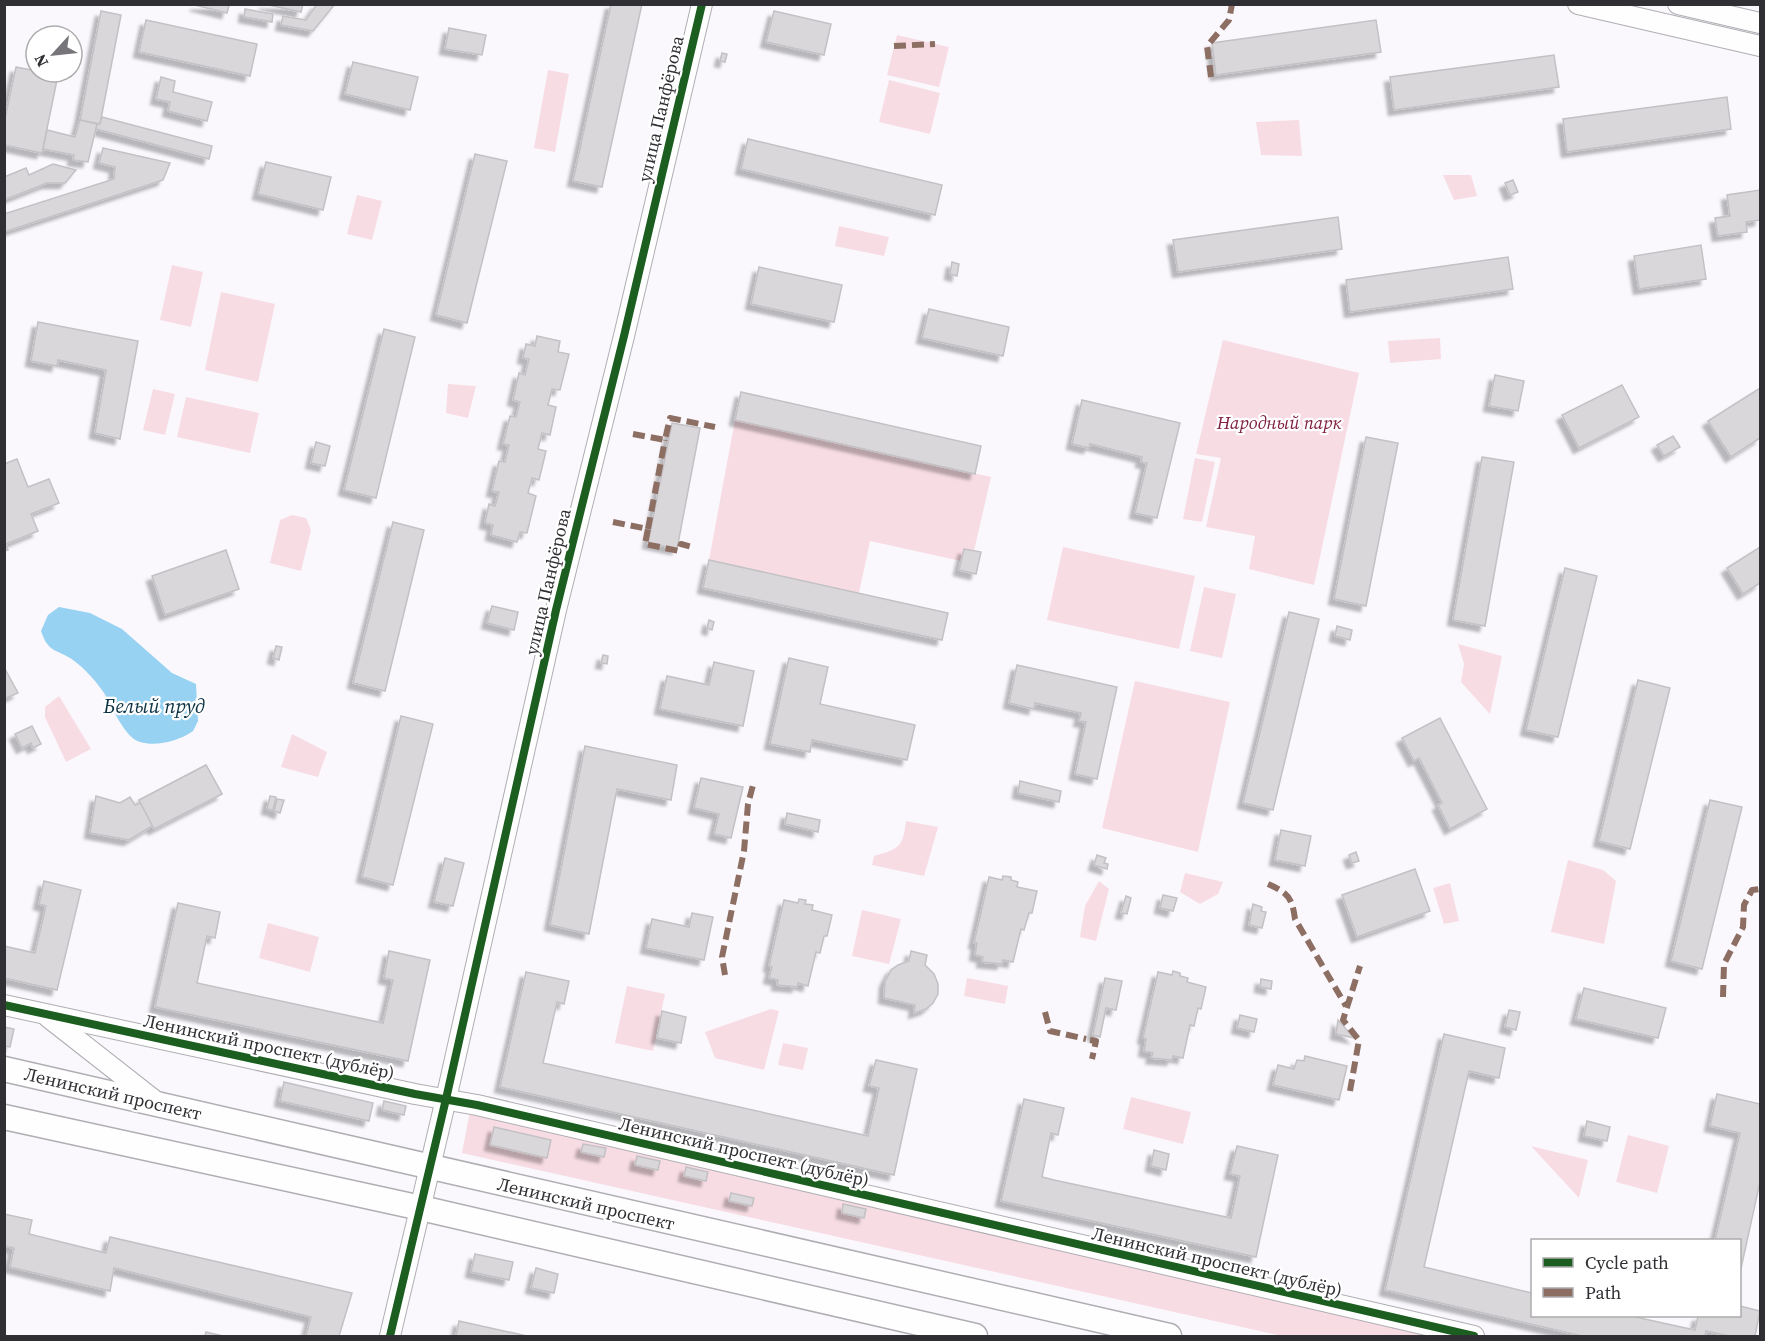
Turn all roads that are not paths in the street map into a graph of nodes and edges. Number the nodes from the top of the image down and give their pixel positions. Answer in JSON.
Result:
{"nodes":[{"id":1,"x":702,"y":4,"type":"edge"},
{"id":2,"x":1578,"y":4,"type":"edge"},
{"id":3,"x":1678,"y":4,"type":"edge"},
{"id":4,"x":1761,"y":23,"type":"edge"},
{"id":5,"x":1761,"y":46,"type":"edge"},
{"id":6,"x":4,"y":1005,"type":"edge"},
{"id":7,"x":44,"y":1014,"type":"junction"},
{"id":8,"x":4,"y":1069,"type":"edge"},
{"id":9,"x":446,"y":1099,"type":"junction"},
{"id":10,"x":161,"y":1106,"type":"junction"},
{"id":11,"x":4,"y":1117,"type":"edge"},
{"id":12,"x":430,"y":1168,"type":"junction"},
{"id":13,"x":421,"y":1208,"type":"junction"},
{"id":14,"x":390,"y":1336,"type":"edge"},
{"id":15,"x":975,"y":1336,"type":"edge"},
{"id":16,"x":1169,"y":1336,"type":"edge"},
{"id":17,"x":1474,"y":1336,"type":"edge"}],
"edges":[{"from":1,"to":9,"type":"street","name":"улица Панфёрова"},
{"from":2,"to":5,"type":"street"},
{"from":3,"to":4,"type":"street"},
{"from":6,"to":7,"type":"street","name":"Ленинский проспект (дублёр)"},
{"from":7,"to":9,"type":"street","name":"Ленинский проспект (дублёр)"},
{"from":7,"to":10,"type":"street"},
{"from":8,"to":10,"type":"main road","name":"Ленинский проспект"},
{"from":9,"to":12,"type":"street","name":"улица Панфёрова"},
{"from":9,"to":17,"type":"street","name":"Ленинский проспект (дублёр)"},
{"from":10,"to":12,"type":"main road","name":"Ленинский проспект"},
{"from":11,"to":13,"type":"main road"},
{"from":12,"to":13,"type":"street","name":"улица Панфёрова"},
{"from":12,"to":16,"type":"main road","name":"Ленинский проспект"},
{"from":13,"to":14,"type":"street","name":"улица Панфёрова"},
{"from":13,"to":15,"type":"main road"}]}
